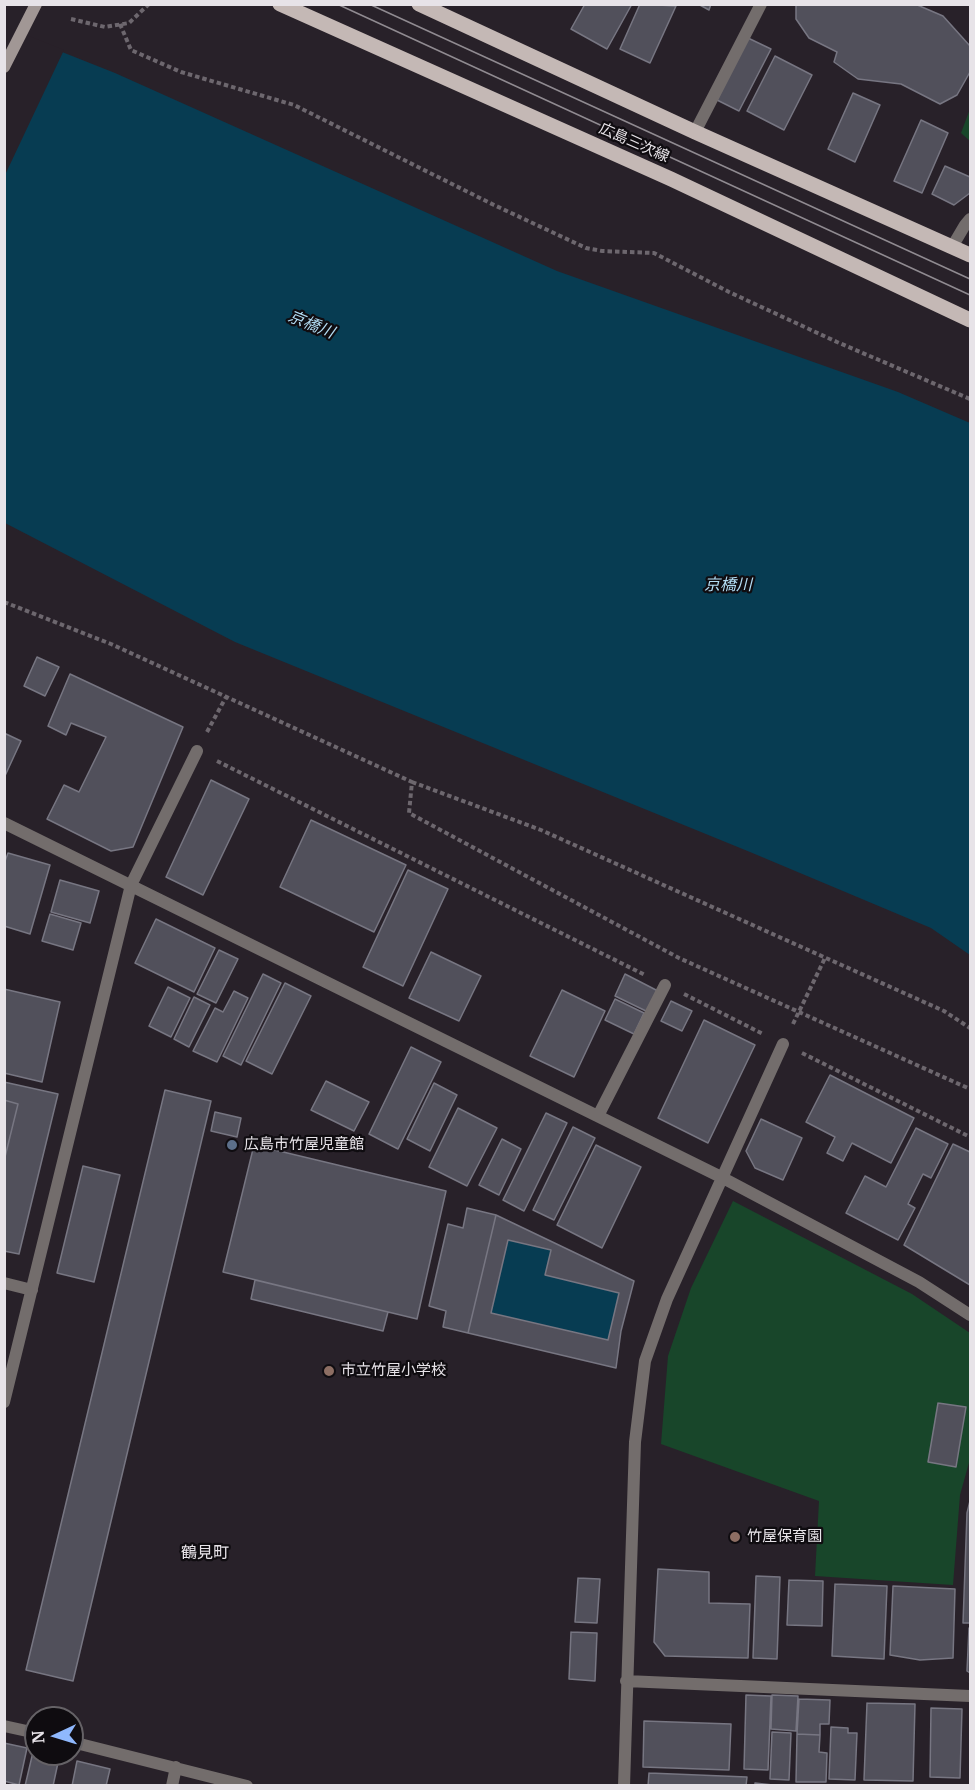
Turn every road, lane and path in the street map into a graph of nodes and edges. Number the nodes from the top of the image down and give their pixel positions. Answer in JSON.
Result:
{"nodes":[{"id":1,"x":36,"y":4,"type":"edge"},
{"id":2,"x":149,"y":4,"type":"edge"},
{"id":3,"x":280,"y":4,"type":"edge"},
{"id":4,"x":419,"y":4,"type":"edge"},
{"id":5,"x":761,"y":4,"type":"edge"},
{"id":6,"x":70,"y":19,"type":"dead end"},
{"id":7,"x":120,"y":24,"type":"junction"},
{"id":8,"x":4,"y":67,"type":"edge"},
{"id":9,"x":695,"y":132,"type":"junction"},
{"id":10,"x":970,"y":219,"type":"edge"},
{"id":11,"x":952,"y":247,"type":"junction"},
{"id":12,"x":970,"y":255,"type":"edge"},
{"id":13,"x":970,"y":320,"type":"edge"},
{"id":14,"x":970,"y":399,"type":"edge"},
{"id":15,"x":4,"y":602,"type":"edge"},
{"id":16,"x":226,"y":697,"type":"junction"},
{"id":17,"x":197,"y":751,"type":"junction"},
{"id":18,"x":412,"y":782,"type":"junction"},
{"id":19,"x":4,"y":823,"type":"edge"},
{"id":20,"x":130,"y":885,"type":"junction"},
{"id":21,"x":825,"y":958,"type":"junction"},
{"id":22,"x":665,"y":985,"type":"junction"},
{"id":23,"x":798,"y":1013,"type":"junction"},
{"id":24,"x":970,"y":1028,"type":"edge"},
{"id":25,"x":783,"y":1044,"type":"junction"},
{"id":26,"x":970,"y":1089,"type":"edge"},
{"id":27,"x":598,"y":1116,"type":"junction"},
{"id":28,"x":970,"y":1137,"type":"edge"},
{"id":29,"x":722,"y":1177,"type":"junction"},
{"id":30,"x":4,"y":1284,"type":"edge"},
{"id":31,"x":32,"y":1290,"type":"junction"},
{"id":32,"x":970,"y":1316,"type":"edge"},
{"id":33,"x":4,"y":1402,"type":"edge"},
{"id":34,"x":626,"y":1681,"type":"junction"},
{"id":35,"x":970,"y":1696,"type":"edge"},
{"id":36,"x":4,"y":1726,"type":"edge"},
{"id":37,"x":24,"y":1730,"type":"edge"},
{"id":38,"x":84,"y":1745,"type":"edge"},
{"id":39,"x":176,"y":1767,"type":"junction"},
{"id":40,"x":172,"y":1785,"type":"edge"},
{"id":41,"x":247,"y":1785,"type":"edge"},
{"id":42,"x":624,"y":1785,"type":"edge"}],
"edges":[{"from":1,"to":8,"type":"street"},
{"from":2,"to":7,"type":"path"},
{"from":3,"to":13,"type":"main road","name":"広島三次線"},
{"from":4,"to":9,"type":"main road"},
{"from":5,"to":9,"type":"street"},
{"from":6,"to":7,"type":"path"},
{"from":7,"to":14,"type":"path"},
{"from":9,"to":11,"type":"main road"},
{"from":10,"to":11,"type":"street"},
{"from":11,"to":12,"type":"main road"},
{"from":15,"to":16,"type":"path"},
{"from":16,"to":17,"type":"path"},
{"from":16,"to":18,"type":"path"},
{"from":17,"to":20,"type":"street"},
{"from":17,"to":22,"type":"path"},
{"from":18,"to":21,"type":"path"},
{"from":18,"to":23,"type":"path"},
{"from":19,"to":20,"type":"street"},
{"from":20,"to":27,"type":"street"},
{"from":20,"to":31,"type":"street"},
{"from":21,"to":23,"type":"path"},
{"from":21,"to":24,"type":"path"},
{"from":22,"to":25,"type":"path"},
{"from":22,"to":27,"type":"street"},
{"from":23,"to":25,"type":"path"},
{"from":23,"to":26,"type":"path"},
{"from":25,"to":28,"type":"path"},
{"from":25,"to":29,"type":"street"},
{"from":27,"to":29,"type":"street"},
{"from":29,"to":32,"type":"street"},
{"from":29,"to":34,"type":"street"},
{"from":30,"to":31,"type":"street"},
{"from":31,"to":33,"type":"street"},
{"from":34,"to":35,"type":"street"},
{"from":34,"to":42,"type":"street"},
{"from":36,"to":37,"type":"street"},
{"from":38,"to":39,"type":"street"},
{"from":39,"to":40,"type":"street"},
{"from":39,"to":41,"type":"street"}]}
